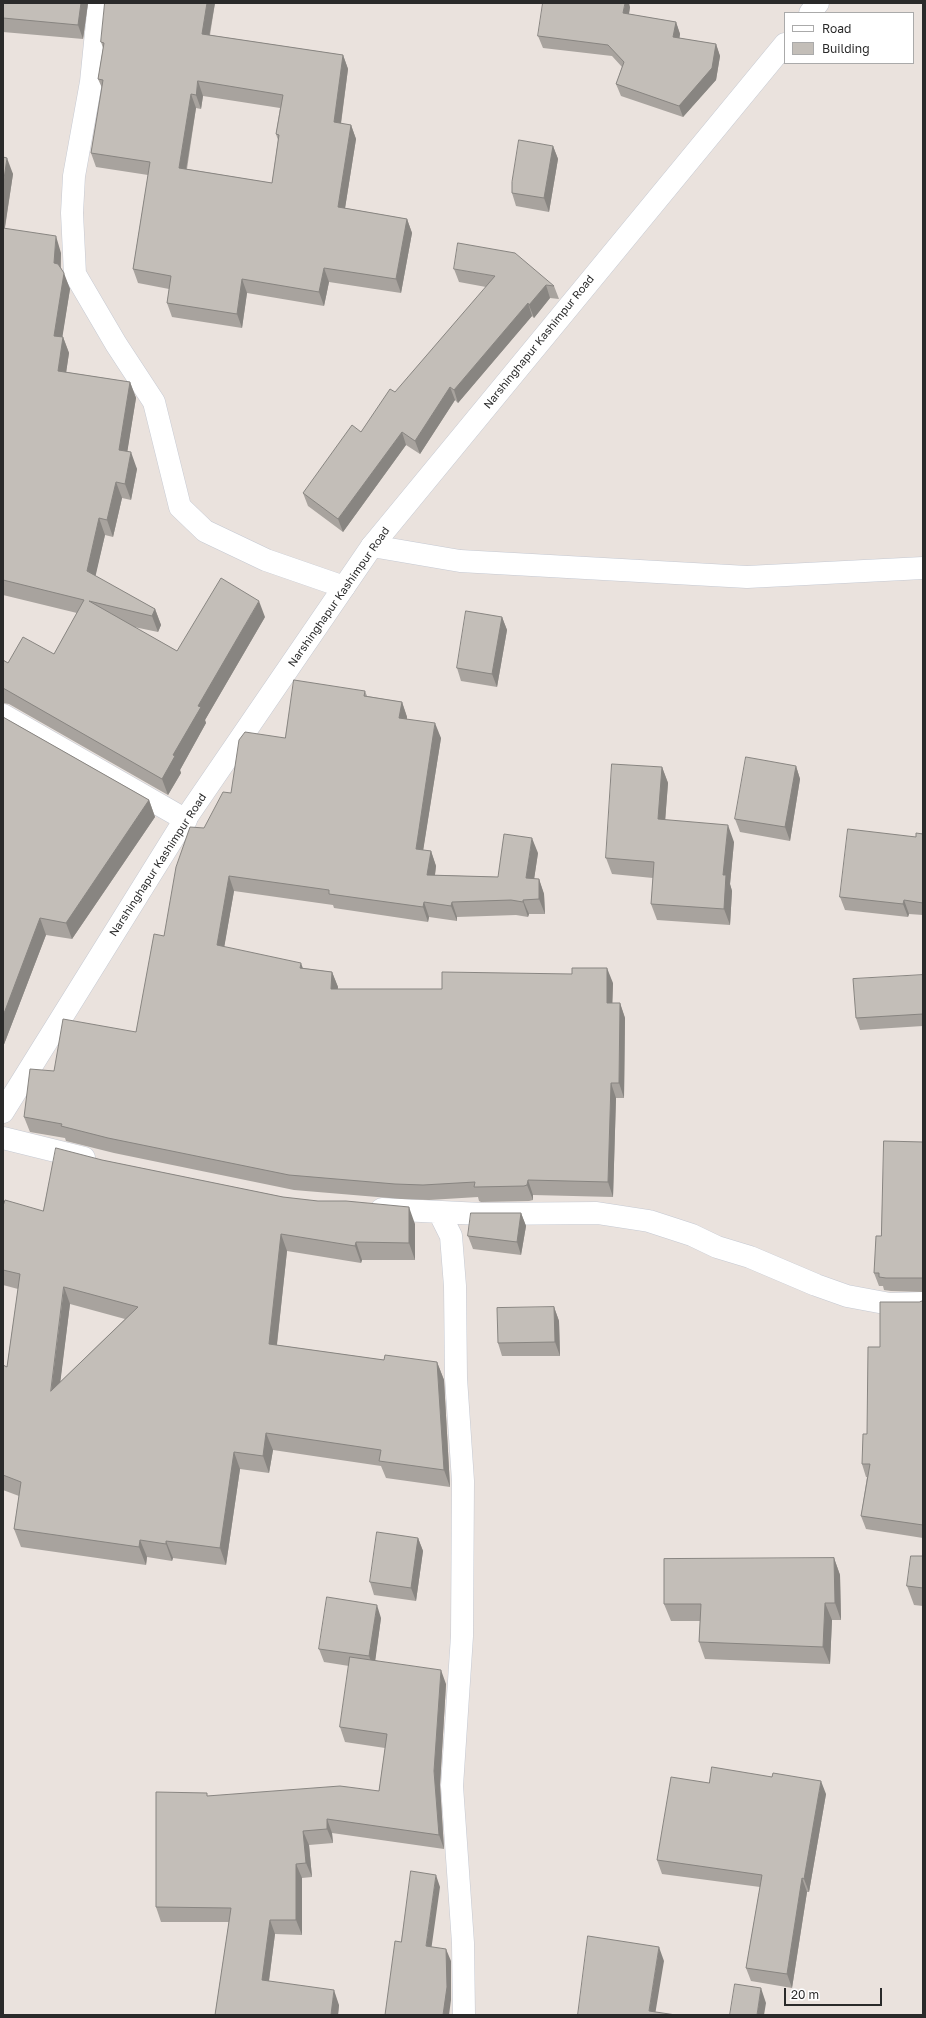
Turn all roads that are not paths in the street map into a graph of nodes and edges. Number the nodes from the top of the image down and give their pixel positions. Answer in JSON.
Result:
{"nodes":[{"id":1,"x":100,"y":3,"type":"edge"},
{"id":2,"x":818,"y":3,"type":"edge"},
{"id":3,"x":811,"y":12,"type":"edge"},
{"id":4,"x":784,"y":45,"type":"edge"},
{"id":5,"x":372,"y":546,"type":"junction"},
{"id":6,"x":923,"y":568,"type":"edge"},
{"id":7,"x":344,"y":587,"type":"junction"},
{"id":8,"x":3,"y":715,"type":"edge"},
{"id":9,"x":186,"y":820,"type":"junction"},
{"id":10,"x":3,"y":1112,"type":"edge"},
{"id":11,"x":3,"y":1138,"type":"edge"},
{"id":12,"x":104,"y":1163,"type":"edge"},
{"id":13,"x":361,"y":1207,"type":"edge"},
{"id":14,"x":439,"y":1212,"type":"junction"},
{"id":15,"x":923,"y":1303,"type":"edge"},
{"id":16,"x":464,"y":2015,"type":"edge"}],
"edges":[{"from":1,"to":7,"type":"street"},
{"from":2,"to":3,"type":"street"},
{"from":4,"to":5,"type":"street","name":"Narshinghapur Kashimpur Road"},
{"from":5,"to":6,"type":"street"},
{"from":5,"to":7,"type":"street","name":"Narshinghapur Kashimpur Road"},
{"from":7,"to":9,"type":"street","name":"Narshinghapur Kashimpur Road"},
{"from":8,"to":9,"type":"street"},
{"from":9,"to":10,"type":"street","name":"Narshinghapur Kashimpur Road"},
{"from":11,"to":12,"type":"street"},
{"from":13,"to":14,"type":"street"},
{"from":14,"to":15,"type":"street"},
{"from":14,"to":16,"type":"street"}]}
